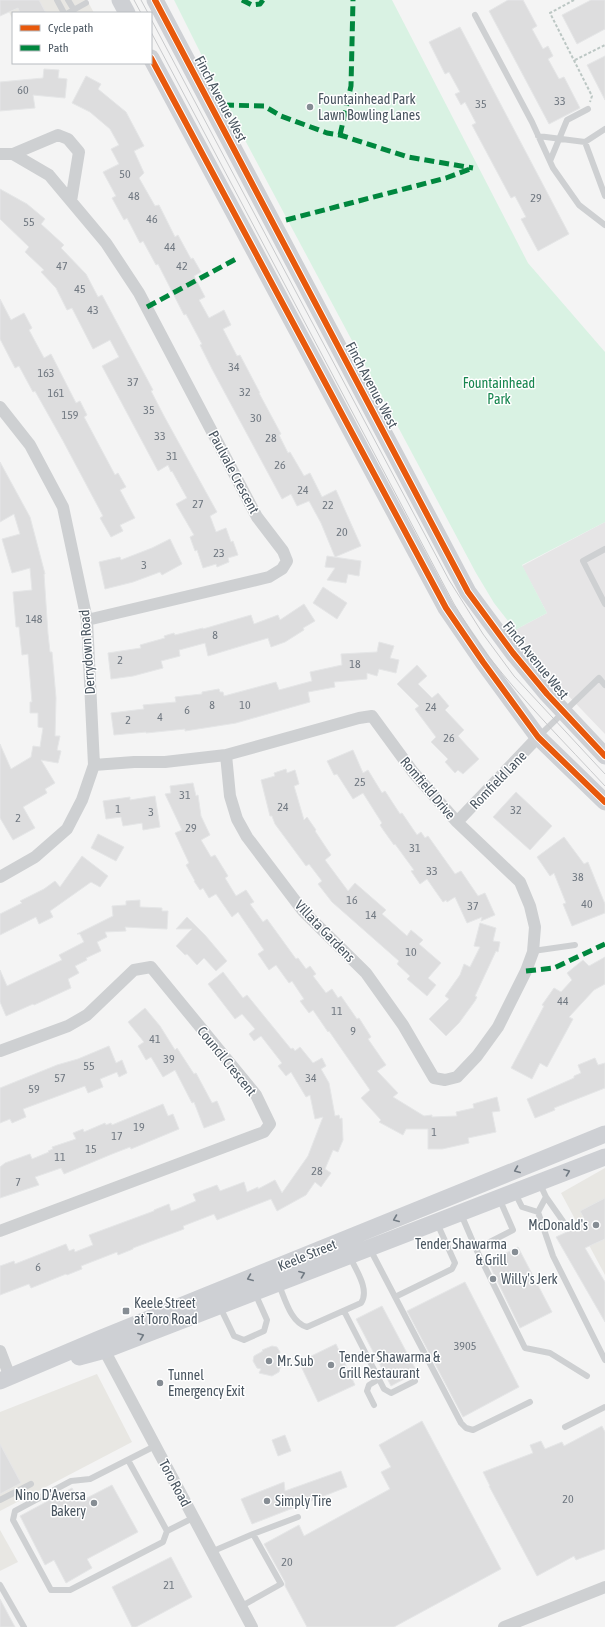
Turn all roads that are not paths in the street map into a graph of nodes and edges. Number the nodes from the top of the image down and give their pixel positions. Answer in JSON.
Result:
{"nodes":[{"id":1,"x":57,"y":0,"type":"edge"},
{"id":2,"x":68,"y":0,"type":"edge"},
{"id":3,"x":120,"y":0,"type":"edge"},
{"id":4,"x":155,"y":0,"type":"edge"},
{"id":5,"x":87,"y":1,"type":"edge"},
{"id":6,"x":71,"y":11,"type":"edge"},
{"id":7,"x":63,"y":12,"type":"edge"},
{"id":8,"x":126,"y":12,"type":"edge"},
{"id":9,"x":475,"y":15,"type":"dead end"},
{"id":10,"x":152,"y":60,"type":"edge"},
{"id":11,"x":588,"y":109,"type":"road end"},
{"id":12,"x":605,"y":129,"type":"edge"},
{"id":13,"x":538,"y":136,"type":"junction"},
{"id":14,"x":560,"y":139,"type":"junction"},
{"id":15,"x":585,"y":142,"type":"junction"},
{"id":16,"x":0,"y":154,"type":"edge"},
{"id":17,"x":13,"y":154,"type":"junction"},
{"id":18,"x":550,"y":161,"type":"junction"},
{"id":19,"x":605,"y":196,"type":"edge"},
{"id":20,"x":71,"y":201,"type":"junction"},
{"id":21,"x":605,"y":225,"type":"edge"},
{"id":22,"x":0,"y":407,"type":"edge"},
{"id":23,"x":605,"y":549,"type":"edge"},
{"id":24,"x":605,"y":604,"type":"edge"},
{"id":25,"x":87,"y":620,"type":"junction"},
{"id":26,"x":605,"y":674,"type":"edge"},
{"id":27,"x":599,"y":678,"type":"junction"},
{"id":28,"x":605,"y":685,"type":"edge"},
{"id":29,"x":564,"y":712,"type":"junction"},
{"id":30,"x":538,"y":737,"type":"junction"},
{"id":31,"x":226,"y":755,"type":"junction"},
{"id":32,"x":605,"y":756,"type":"edge"},
{"id":33,"x":94,"y":765,"type":"junction"},
{"id":34,"x":605,"y":802,"type":"edge"},
{"id":35,"x":457,"y":822,"type":"junction"},
{"id":36,"x":0,"y":877,"type":"edge"},
{"id":37,"x":575,"y":945,"type":"dead end"},
{"id":38,"x":532,"y":952,"type":"junction"},
{"id":39,"x":0,"y":1051,"type":"edge"},
{"id":40,"x":434,"y":1078,"type":"joint"},
{"id":41,"x":605,"y":1134,"type":"edge"},
{"id":42,"x":605,"y":1157,"type":"edge"},
{"id":43,"x":543,"y":1190,"type":"junction"},
{"id":44,"x":507,"y":1195,"type":"junction"},
{"id":45,"x":538,"y":1212,"type":"junction"},
{"id":46,"x":461,"y":1213,"type":"junction"},
{"id":47,"x":436,"y":1222,"type":"junction"},
{"id":48,"x":567,"y":1227,"type":"dead end"},
{"id":49,"x":0,"y":1232,"type":"edge"},
{"id":50,"x":369,"y":1248,"type":"junction"},
{"id":51,"x":476,"y":1249,"type":"junction"},
{"id":52,"x":350,"y":1256,"type":"junction"},
{"id":53,"x":278,"y":1283,"type":"junction"},
{"id":54,"x":254,"y":1292,"type":"junction"},
{"id":55,"x":395,"y":1297,"type":"junction"},
{"id":56,"x":220,"y":1306,"type":"junction"},
{"id":57,"x":344,"y":1310,"type":"junction"},
{"id":58,"x":102,"y":1345,"type":"junction"},
{"id":59,"x":0,"y":1351,"type":"edge"},
{"id":60,"x":605,"y":1360,"type":"edge"},
{"id":61,"x":587,"y":1376,"type":"dead end"},
{"id":62,"x":5,"y":1379,"type":"edge"},
{"id":63,"x":379,"y":1379,"type":"junction"},
{"id":64,"x":414,"y":1381,"type":"dead end"},
{"id":65,"x":530,"y":1402,"type":"dead end"},
{"id":66,"x":374,"y":1405,"type":"dead end"},
{"id":67,"x":605,"y":1407,"type":"edge"},
{"id":68,"x":565,"y":1427,"type":"dead end"},
{"id":69,"x":155,"y":1446,"type":"junction"},
{"id":70,"x":128,"y":1460,"type":"junction"},
{"id":71,"x":31,"y":1484,"type":"dead end"},
{"id":72,"x":0,"y":1500,"type":"edge"},
{"id":73,"x":298,"y":1516,"type":"dead end"},
{"id":74,"x":193,"y":1518,"type":"junction"},
{"id":75,"x":167,"y":1531,"type":"junction"},
{"id":76,"x":253,"y":1534,"type":"junction"},
{"id":77,"x":211,"y":1552,"type":"junction"},
{"id":78,"x":0,"y":1585,"type":"edge"},
{"id":79,"x":605,"y":1588,"type":"edge"},
{"id":80,"x":240,"y":1607,"type":"junction"},
{"id":81,"x":24,"y":1627,"type":"edge"},
{"id":82,"x":252,"y":1627,"type":"edge"},
{"id":83,"x":504,"y":1627,"type":"edge"}],
"edges":[{"from":1,"to":7,"type":"lane"},
{"from":2,"to":6,"type":"lane"},
{"from":3,"to":8,"type":"main road"},
{"from":4,"to":29,"type":"main road","name":"Finch Avenue West"},
{"from":5,"to":6,"type":"lane"},
{"from":9,"to":13,"type":"lane"},
{"from":10,"to":30,"type":"main road"},
{"from":11,"to":14,"type":"lane"},
{"from":12,"to":15,"type":"lane"},
{"from":13,"to":14,"type":"lane"},
{"from":13,"to":18,"type":"lane"},
{"from":14,"to":15,"type":"lane"},
{"from":14,"to":18,"type":"lane"},
{"from":15,"to":19,"type":"lane"},
{"from":16,"to":17,"type":"street"},
{"from":17,"to":20,"type":"street","name":"Paulvale Crescent"},
{"from":17,"to":20,"type":"street"},
{"from":18,"to":21,"type":"lane"},
{"from":20,"to":25,"type":"street","name":"Paulvale Crescent"},
{"from":22,"to":25,"type":"street","name":"Derrydown Road"},
{"from":23,"to":24,"type":"lane"},
{"from":25,"to":33,"type":"street","name":"Derrydown Road"},
{"from":26,"to":27,"type":"lane"},
{"from":27,"to":28,"type":"lane"},
{"from":27,"to":29,"type":"lane"},
{"from":29,"to":30,"type":"lane"},
{"from":29,"to":32,"type":"main road","name":"Finch Avenue West"},
{"from":30,"to":34,"type":"main road"},
{"from":30,"to":35,"type":"street","name":"Romfield Lane"},
{"from":31,"to":33,"type":"street","name":"Romfield Drive"},
{"from":31,"to":35,"type":"street","name":"Romfield Drive"},
{"from":31,"to":40,"type":"street","name":"Villata Gardens"},
{"from":33,"to":36,"type":"street","name":"Derrydown Road"},
{"from":35,"to":38,"type":"street","name":"Romfield Drive"},
{"from":37,"to":38,"type":"lane"},
{"from":38,"to":40,"type":"street","name":"Romfield Drive"},
{"from":39,"to":49,"type":"street","name":"Council Crescent"},
{"from":41,"to":58,"type":"main road","name":"Keele Street","one_way":true},
{"from":43,"to":42,"type":"main road","name":"Keele Street","one_way":true},
{"from":43,"to":44,"type":"main road","name":"Keele Street"},
{"from":43,"to":45,"type":"lane"},
{"from":43,"to":48,"type":"lane"},
{"from":44,"to":45,"type":"lane"},
{"from":44,"to":46,"type":"main road","name":"Keele Street"},
{"from":44,"to":51,"type":"lane"},
{"from":45,"to":60,"type":"lane"},
{"from":46,"to":47,"type":"main road","name":"Keele Street"},
{"from":46,"to":51,"type":"lane"},
{"from":47,"to":50,"type":"main road","name":"Keele Street"},
{"from":47,"to":55,"type":"lane"},
{"from":50,"to":52,"type":"main road","name":"Keele Street"},
{"from":50,"to":55,"type":"lane"},
{"from":51,"to":61,"type":"lane"},
{"from":53,"to":52,"type":"main road","name":"Keele Street","one_way":true},
{"from":52,"to":57,"type":"lane"},
{"from":53,"to":54,"type":"main road","name":"Keele Street"},
{"from":53,"to":57,"type":"lane"},
{"from":54,"to":56,"type":"main road","name":"Keele Street"},
{"from":54,"to":56,"type":"lane"},
{"from":55,"to":65,"type":"lane"},
{"from":58,"to":56,"type":"main road","name":"Keele Street","one_way":true},
{"from":57,"to":63,"type":"lane"},
{"from":58,"to":62,"type":"main road","name":"Keele Street"},
{"from":58,"to":69,"type":"street","name":"Toro Road"},
{"from":59,"to":62,"type":"street"},
{"from":63,"to":64,"type":"lane"},
{"from":63,"to":66,"type":"lane"},
{"from":67,"to":68,"type":"lane"},
{"from":69,"to":70,"type":"lane"},
{"from":69,"to":74,"type":"street","name":"Toro Road"},
{"from":70,"to":75,"type":"lane"},
{"from":70,"to":75,"type":"lane"},
{"from":71,"to":72,"type":"lane"},
{"from":73,"to":76,"type":"lane"},
{"from":74,"to":75,"type":"lane"},
{"from":74,"to":77,"type":"street","name":"Toro Road"},
{"from":76,"to":77,"type":"lane"},
{"from":76,"to":80,"type":"lane"},
{"from":77,"to":80,"type":"street","name":"Toro Road"},
{"from":78,"to":81,"type":"lane"},
{"from":79,"to":83,"type":"street"},
{"from":80,"to":82,"type":"street","name":"Toro Road"}]}
